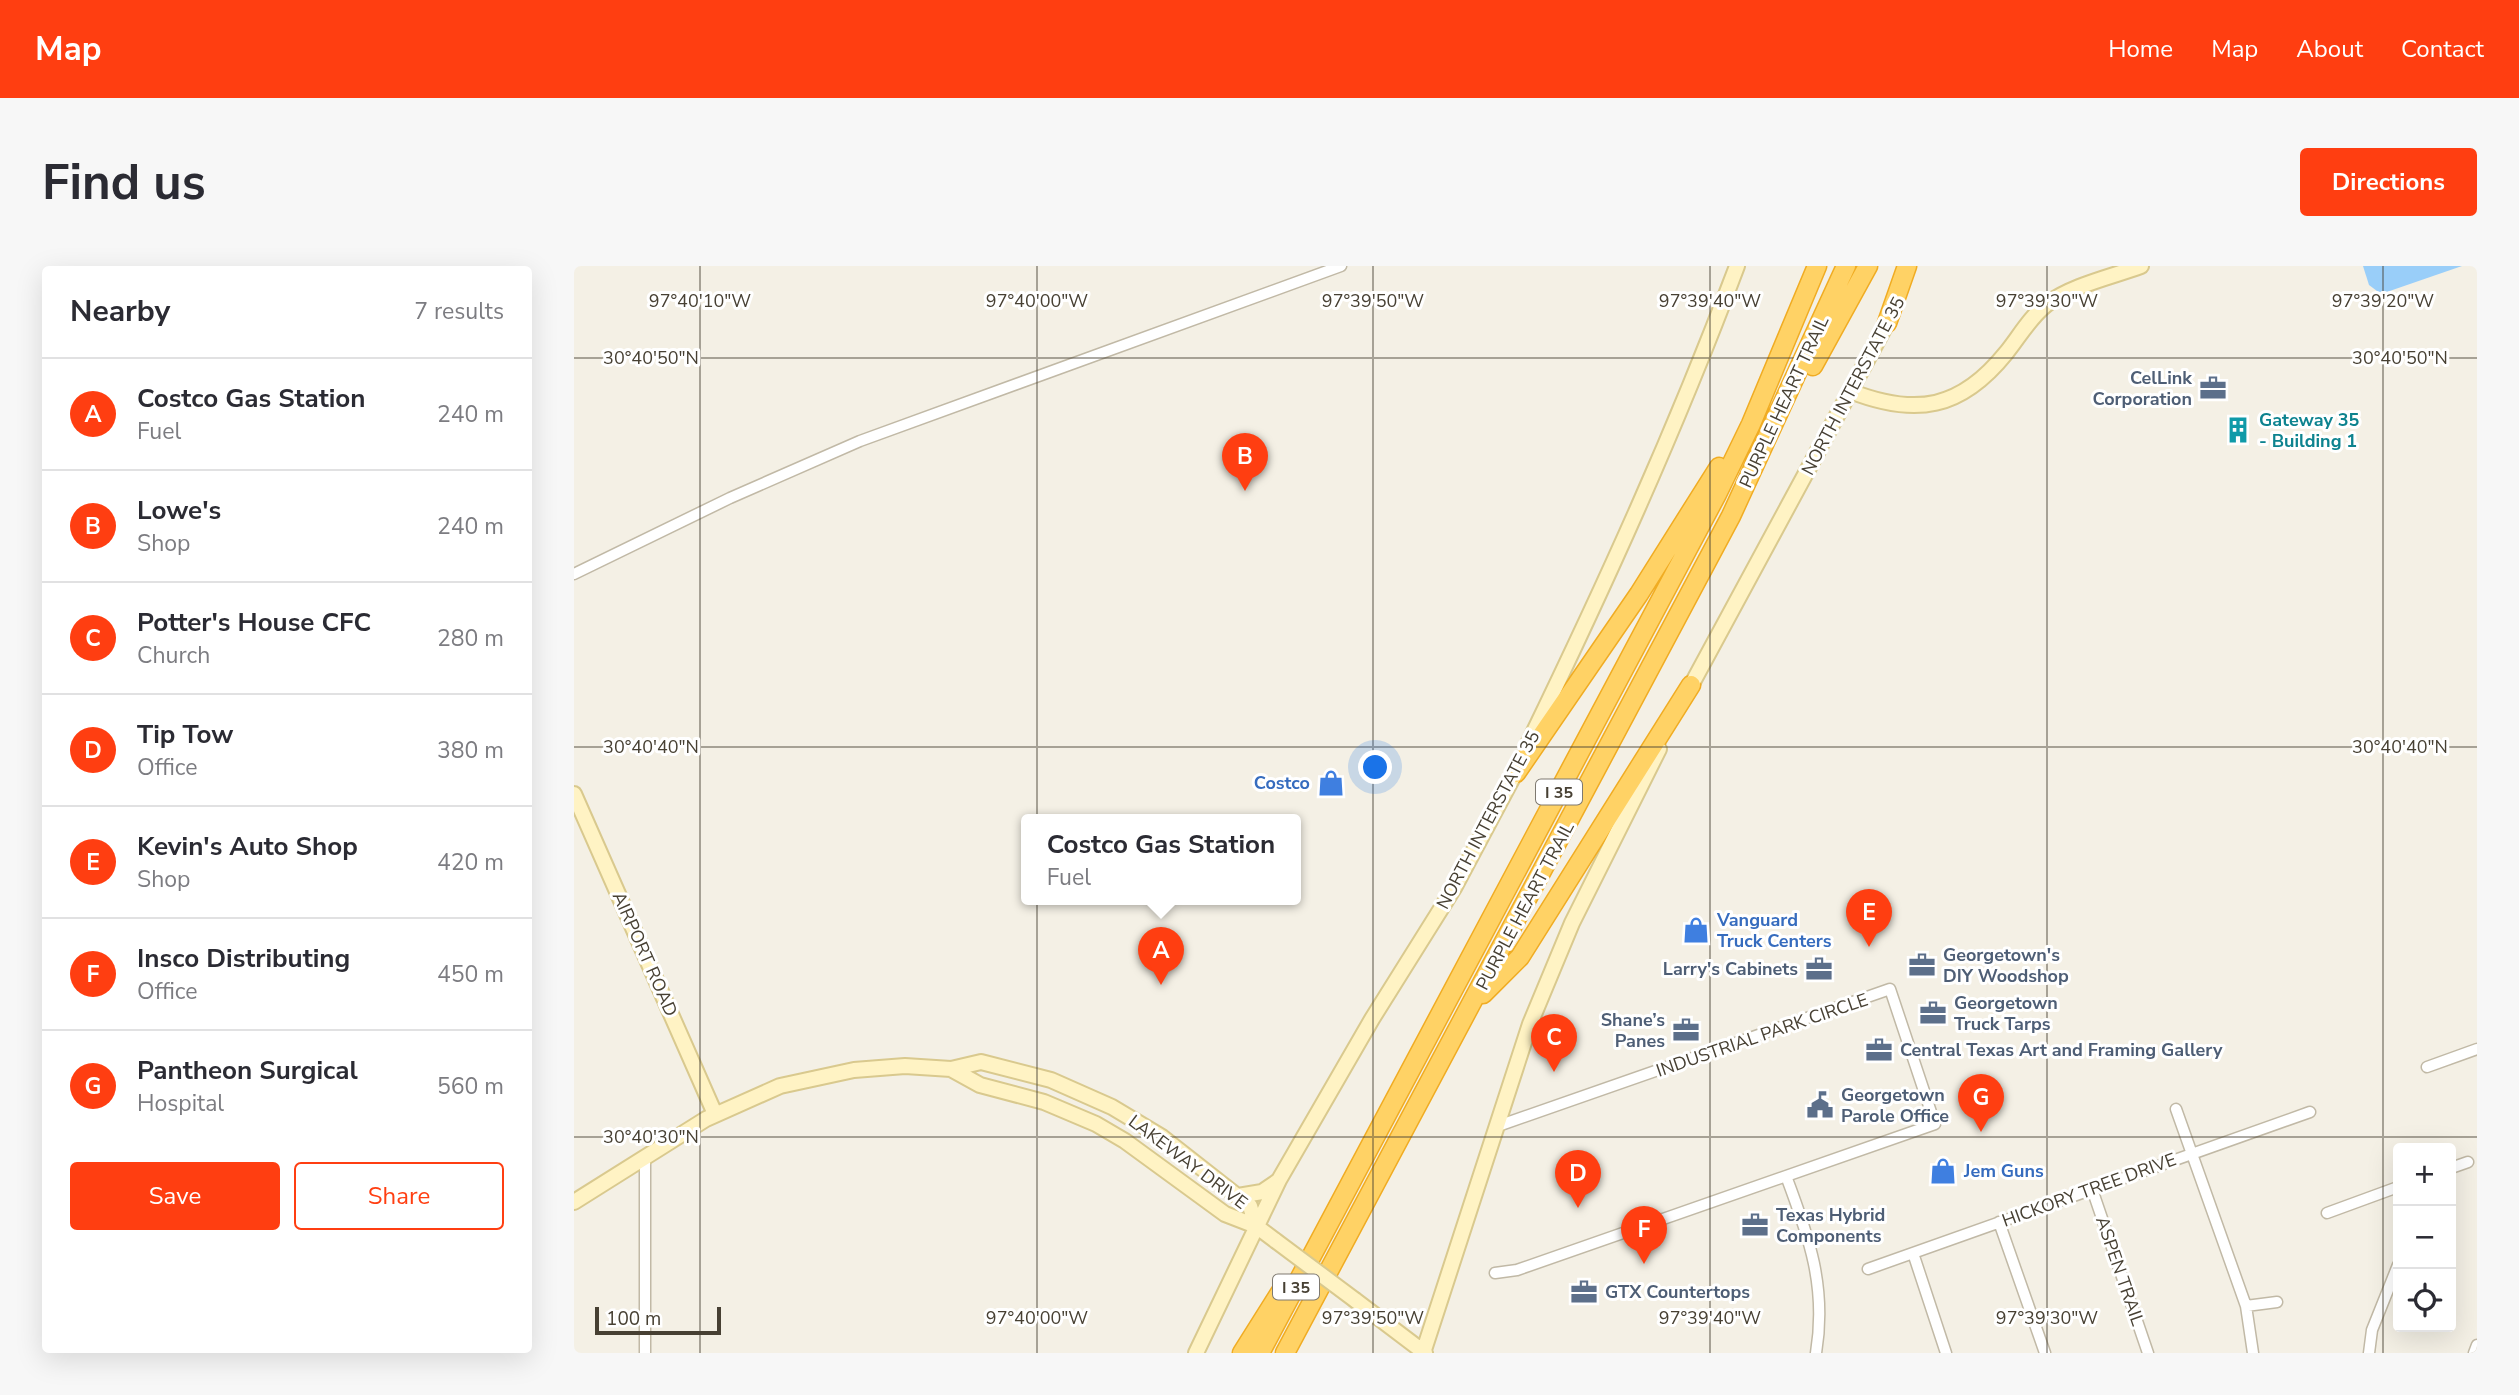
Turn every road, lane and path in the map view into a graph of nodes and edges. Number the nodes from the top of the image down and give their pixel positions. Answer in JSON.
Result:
{"nodes":[{"id":1,"x":1341,"y":266,"type":"edge"},
{"id":2,"x":1737,"y":266,"type":"edge"},
{"id":3,"x":1816,"y":266,"type":"edge"},
{"id":4,"x":1846,"y":266,"type":"edge"},
{"id":5,"x":1868,"y":266,"type":"edge"},
{"id":6,"x":1907,"y":266,"type":"edge"},
{"id":7,"x":1917,"y":266,"type":"edge"},
{"id":8,"x":2141,"y":266,"type":"edge"},
{"id":9,"x":1887,"y":323,"type":"junction"},
{"id":10,"x":1777,"y":359,"type":"junction"},
{"id":11,"x":1850,"y":391,"type":"junction"},
{"id":12,"x":1769,"y":438,"type":"junction"},
{"id":13,"x":574,"y":574,"type":"edge"},
{"id":14,"x":1691,"y":685,"type":"junction"},
{"id":15,"x":1516,"y":774,"type":"junction"},
{"id":16,"x":574,"y":793,"type":"edge"},
{"id":17,"x":1473,"y":1003,"type":"junction"},
{"id":18,"x":2477,"y":1049,"type":"edge"},
{"id":19,"x":2427,"y":1067,"type":"dead end"},
{"id":20,"x":951,"y":1069,"type":"junction"},
{"id":21,"x":2176,"y":1108,"type":"dead end"},
{"id":22,"x":2310,"y":1112,"type":"dead end"},
{"id":23,"x":715,"y":1114,"type":"junction"},
{"id":24,"x":1495,"y":1127,"type":"junction"},
{"id":25,"x":2193,"y":1154,"type":"junction"},
{"id":26,"x":645,"y":1157,"type":"junction"},
{"id":27,"x":2468,"y":1161,"type":"dead end"},
{"id":28,"x":2456,"y":1166,"type":"edge"},
{"id":29,"x":1786,"y":1176,"type":"junction"},
{"id":30,"x":1279,"y":1180,"type":"junction"},
{"id":31,"x":2092,"y":1189,"type":"junction"},
{"id":32,"x":2393,"y":1189,"type":"edge"},
{"id":33,"x":1238,"y":1196,"type":"junction"},
{"id":34,"x":574,"y":1202,"type":"edge"},
{"id":35,"x":2327,"y":1213,"type":"dead end"},
{"id":36,"x":1331,"y":1221,"type":"junction"},
{"id":37,"x":1999,"y":1222,"type":"junction"},
{"id":38,"x":1256,"y":1226,"type":"junction"},
{"id":39,"x":1913,"y":1253,"type":"junction"},
{"id":40,"x":1868,"y":1269,"type":"dead end"},
{"id":41,"x":2396,"y":1269,"type":"edge"},
{"id":42,"x":1495,"y":1273,"type":"dead end"},
{"id":43,"x":2277,"y":1302,"type":"dead end"},
{"id":44,"x":2246,"y":1307,"type":"junction"},
{"id":45,"x":2477,"y":1345,"type":"edge"},
{"id":46,"x":645,"y":1353,"type":"edge"},
{"id":47,"x":1196,"y":1353,"type":"edge"},
{"id":48,"x":1242,"y":1353,"type":"edge"},
{"id":49,"x":1260,"y":1353,"type":"edge"},
{"id":50,"x":1285,"y":1353,"type":"edge"},
{"id":51,"x":1424,"y":1353,"type":"edge"},
{"id":52,"x":1816,"y":1353,"type":"edge"},
{"id":53,"x":1946,"y":1353,"type":"edge"},
{"id":54,"x":2045,"y":1353,"type":"edge"},
{"id":55,"x":2148,"y":1353,"type":"edge"},
{"id":56,"x":2253,"y":1353,"type":"edge"},
{"id":57,"x":2369,"y":1353,"type":"edge"},
{"id":58,"x":2474,"y":1353,"type":"edge"}],
"edges":[{"from":1,"to":13,"type":"street"},
{"from":2,"to":15,"type":"main road","name":"NORTH INTERSTATE 35"},
{"from":3,"to":10,"type":"highway","name":"PURPLE HEART TRAIL","number":"I 35"},
{"from":4,"to":12,"type":"highway","name":"PURPLE HEART TRAIL","number":"I 35"},
{"from":5,"to":12,"type":"highway"},
{"from":6,"to":9,"type":"highway"},
{"from":7,"to":9,"type":"main road","name":"NORTH INTERSTATE 35"},
{"from":8,"to":11,"type":"main road"},
{"from":9,"to":11,"type":"main road","name":"NORTH INTERSTATE 35"},
{"from":10,"to":15,"type":"highway"},
{"from":10,"to":36,"type":"highway","name":"PURPLE HEART TRAIL","number":"I 35"},
{"from":11,"to":14,"type":"main road","name":"NORTH INTERSTATE 35"},
{"from":12,"to":17,"type":"highway","name":"PURPLE HEART TRAIL","number":"I 35"},
{"from":14,"to":17,"type":"highway"},
{"from":14,"to":24,"type":"main road","name":"NORTH INTERSTATE 35"},
{"from":15,"to":30,"type":"main road","name":"NORTH INTERSTATE 35"},
{"from":16,"to":23,"type":"main road","name":"AIRPORT ROAD"},
{"from":17,"to":50,"type":"highway","name":"PURPLE HEART TRAIL","number":"I 35"},
{"from":18,"to":19,"type":"street"},
{"from":20,"to":23,"type":"main road","name":"LAKEWAY DRIVE"},
{"from":20,"to":33,"type":"main road","name":"LAKEWAY DRIVE"},
{"from":20,"to":38,"type":"main road","name":"LAKEWAY DRIVE"},
{"from":21,"to":25,"type":"street"},
{"from":22,"to":25,"type":"street","name":"HICKORY TREE DRIVE"},
{"from":23,"to":26,"type":"main road","name":"LAKEWAY DRIVE"},
{"from":24,"to":29,"type":"street","name":"INDUSTRIAL PARK CIRCLE"},
{"from":24,"to":51,"type":"main road","name":"NORTH INTERSTATE 35"},
{"from":25,"to":31,"type":"street","name":"HICKORY TREE DRIVE"},
{"from":25,"to":44,"type":"street"},
{"from":26,"to":34,"type":"main road","name":"LAKEWAY DRIVE"},
{"from":26,"to":46,"type":"street"},
{"from":27,"to":28,"type":"street"},
{"from":29,"to":42,"type":"street","name":"INDUSTRIAL PARK CIRCLE"},
{"from":29,"to":52,"type":"street"},
{"from":30,"to":33,"type":"main road"},
{"from":30,"to":38,"type":"main road","name":"NORTH INTERSTATE 35"},
{"from":31,"to":37,"type":"street","name":"HICKORY TREE DRIVE"},
{"from":31,"to":55,"type":"street","name":"ASPEN TRAIL"},
{"from":32,"to":35,"type":"street"},
{"from":33,"to":38,"type":"main road","name":"LAKEWAY DRIVE"},
{"from":36,"to":48,"type":"highway"},
{"from":36,"to":49,"type":"highway","name":"PURPLE HEART TRAIL","number":"I 35"},
{"from":37,"to":39,"type":"street","name":"HICKORY TREE DRIVE"},
{"from":37,"to":54,"type":"street"},
{"from":38,"to":47,"type":"main road","name":"NORTH INTERSTATE 35"},
{"from":38,"to":51,"type":"main road","name":"LAKEWAY DRIVE","bridge":true},
{"from":39,"to":40,"type":"street","name":"HICKORY TREE DRIVE"},
{"from":39,"to":53,"type":"street"},
{"from":41,"to":57,"type":"street"},
{"from":43,"to":44,"type":"street"},
{"from":44,"to":56,"type":"street"},
{"from":45,"to":58,"type":"street"}]}
